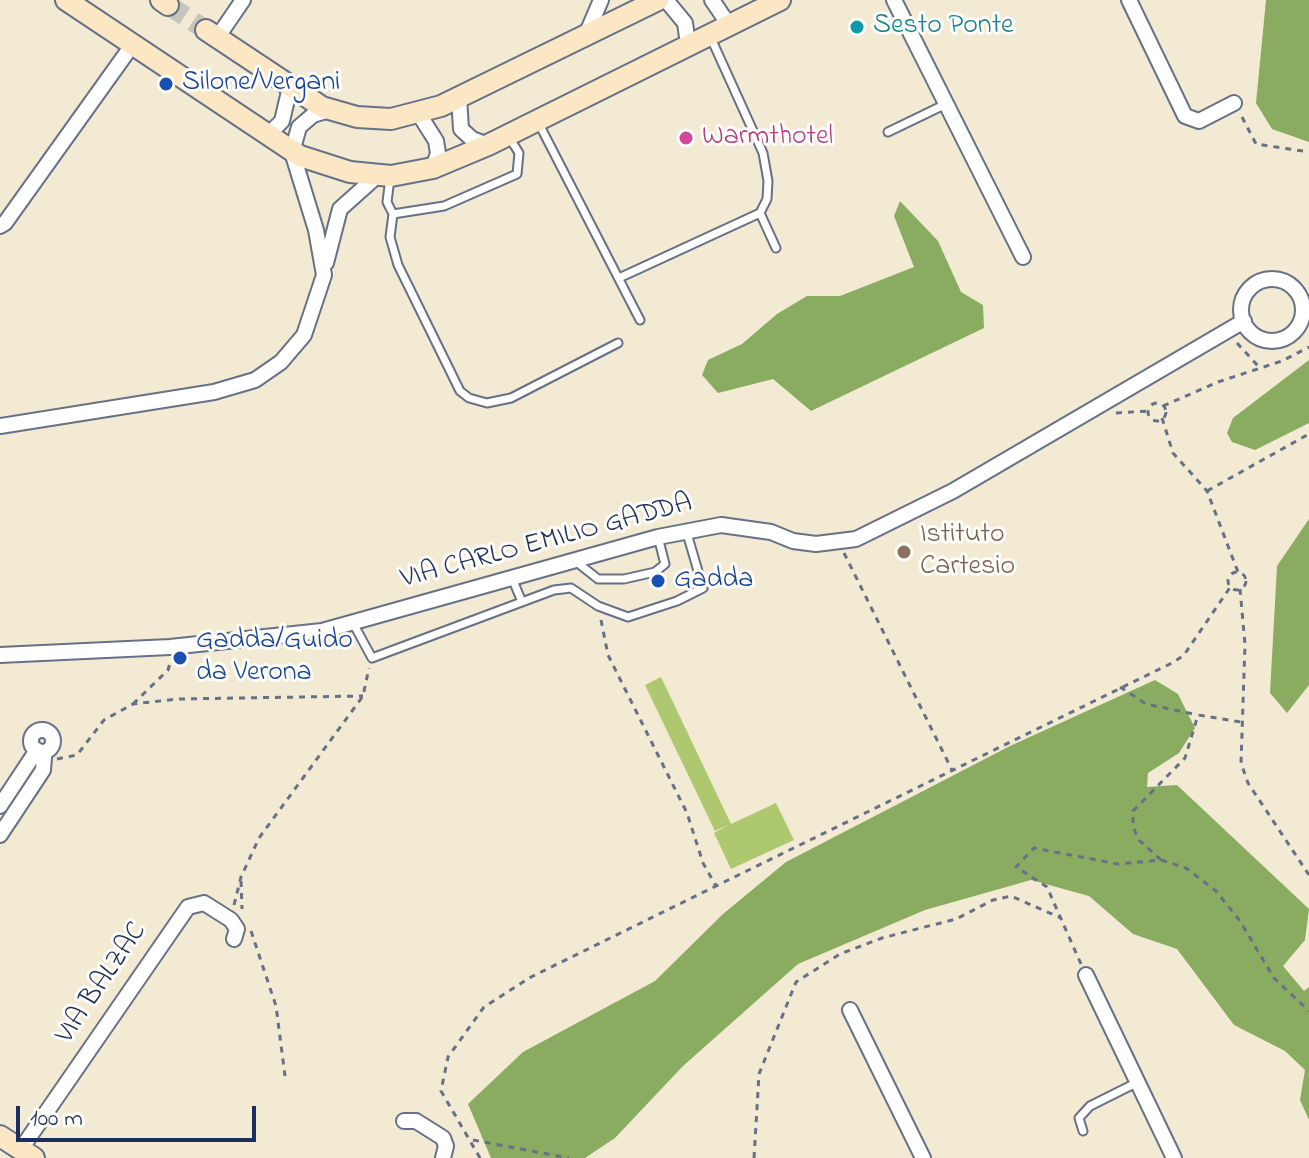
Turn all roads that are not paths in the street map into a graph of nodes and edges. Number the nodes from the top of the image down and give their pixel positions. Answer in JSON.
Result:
{"nodes":[{"id":1,"x":66,"y":0,"type":"edge"},
{"id":2,"x":243,"y":0,"type":"edge"},
{"id":3,"x":601,"y":0,"type":"edge"},
{"id":4,"x":712,"y":0,"type":"edge"},
{"id":5,"x":780,"y":0,"type":"edge"},
{"id":6,"x":894,"y":0,"type":"edge"},
{"id":7,"x":1129,"y":0,"type":"edge"},
{"id":8,"x":653,"y":1,"type":"edge"},
{"id":9,"x":729,"y":25,"type":"junction"},
{"id":10,"x":212,"y":34,"type":"joint"},
{"id":11,"x":709,"y":34,"type":"junction"},
{"id":12,"x":586,"y":35,"type":"junction"},
{"id":13,"x":133,"y":44,"type":"junction"},
{"id":14,"x":688,"y":44,"type":"junction"},
{"id":15,"x":290,"y":87,"type":"junction"},
{"id":16,"x":459,"y":97,"type":"junction"},
{"id":17,"x":1234,"y":103,"type":"road end"},
{"id":18,"x":946,"y":104,"type":"junction"},
{"id":19,"x":329,"y":110,"type":"junction"},
{"id":20,"x":419,"y":114,"type":"junction"},
{"id":21,"x":537,"y":120,"type":"junction"},
{"id":22,"x":888,"y":132,"type":"dead end"},
{"id":23,"x":508,"y":135,"type":"junction"},
{"id":24,"x":267,"y":136,"type":"junction"},
{"id":25,"x":488,"y":145,"type":"junction"},
{"id":26,"x":292,"y":152,"type":"junction"},
{"id":27,"x":433,"y":168,"type":"junction"},
{"id":28,"x":385,"y":175,"type":"junction"},
{"id":29,"x":760,"y":213,"type":"junction"},
{"id":30,"x":393,"y":214,"type":"junction"},
{"id":31,"x":3,"y":224,"type":"edge"},
{"id":32,"x":776,"y":248,"type":"dead end"},
{"id":33,"x":1023,"y":257,"type":"dead end"},
{"id":34,"x":324,"y":275,"type":"junction"},
{"id":35,"x":619,"y":278,"type":"junction"},
{"id":36,"x":640,"y":320,"type":"dead end"},
{"id":37,"x":1244,"y":321,"type":"junction"},
{"id":38,"x":618,"y":343,"type":"dead end"},
{"id":39,"x":0,"y":426,"type":"edge"},
{"id":40,"x":686,"y":530,"type":"junction"},
{"id":41,"x":658,"y":537,"type":"junction"},
{"id":42,"x":573,"y":560,"type":"junction"},
{"id":43,"x":512,"y":578,"type":"junction"},
{"id":44,"x":522,"y":602,"type":"junction"},
{"id":45,"x":353,"y":623,"type":"junction"},
{"id":46,"x":0,"y":655,"type":"edge"},
{"id":47,"x":0,"y":806,"type":"edge"},
{"id":48,"x":0,"y":835,"type":"edge"},
{"id":49,"x":234,"y":939,"type":"dead end"},
{"id":50,"x":1086,"y":975,"type":"road end"},
{"id":51,"x":850,"y":1010,"type":"dead end"},
{"id":52,"x":1138,"y":1082,"type":"junction"},
{"id":53,"x":404,"y":1121,"type":"dead end"},
{"id":54,"x":1083,"y":1131,"type":"dead end"},
{"id":55,"x":0,"y":1136,"type":"edge"},
{"id":56,"x":27,"y":1154,"type":"edge"},
{"id":57,"x":443,"y":1158,"type":"edge"},
{"id":58,"x":923,"y":1158,"type":"edge"},
{"id":59,"x":1174,"y":1158,"type":"edge"}],
"edges":[{"from":1,"to":13,"type":"street"},
{"from":2,"to":10,"type":"street"},
{"from":3,"to":12,"type":"street"},
{"from":4,"to":9,"type":"street"},
{"from":5,"to":9,"type":"street"},
{"from":6,"to":18,"type":"street"},
{"from":7,"to":17,"type":"street"},
{"from":8,"to":12,"type":"street"},
{"from":8,"to":14,"type":"street"},
{"from":9,"to":11,"type":"street"},
{"from":10,"to":15,"type":"street"},
{"from":11,"to":14,"type":"street"},
{"from":11,"to":29,"type":"lane"},
{"from":12,"to":16,"type":"street"},
{"from":13,"to":24,"type":"street"},
{"from":13,"to":31,"type":"street"},
{"from":14,"to":21,"type":"street"},
{"from":15,"to":19,"type":"street"},
{"from":15,"to":24,"type":"street"},
{"from":16,"to":20,"type":"street"},
{"from":16,"to":25,"type":"street"},
{"from":18,"to":22,"type":"lane"},
{"from":18,"to":33,"type":"street"},
{"from":19,"to":20,"type":"street"},
{"from":19,"to":26,"type":"street"},
{"from":20,"to":27,"type":"street"},
{"from":21,"to":23,"type":"street"},
{"from":21,"to":35,"type":"lane"},
{"from":23,"to":25,"type":"street"},
{"from":23,"to":30,"type":"lane"},
{"from":24,"to":26,"type":"street"},
{"from":25,"to":27,"type":"street"},
{"from":26,"to":28,"type":"street"},
{"from":26,"to":34,"type":"street"},
{"from":27,"to":28,"type":"street"},
{"from":28,"to":30,"type":"lane"},
{"from":28,"to":34,"type":"street"},
{"from":29,"to":32,"type":"lane"},
{"from":29,"to":35,"type":"lane"},
{"from":30,"to":38,"type":"lane"},
{"from":34,"to":39,"type":"street"},
{"from":35,"to":36,"type":"lane"},
{"from":37,"to":37,"type":"street"},
{"from":37,"to":40,"type":"street","name":"VIA CARLO EMILIO GADDA"},
{"from":40,"to":41,"type":"street","name":"VIA CARLO EMILIO GADDA"},
{"from":40,"to":44,"type":"lane"},
{"from":41,"to":42,"type":"street","name":"VIA CARLO EMILIO GADDA"},
{"from":41,"to":42,"type":"lane"},
{"from":42,"to":43,"type":"street","name":"VIA CARLO EMILIO GADDA"},
{"from":43,"to":44,"type":"lane"},
{"from":43,"to":45,"type":"street","name":"VIA CARLO EMILIO GADDA"},
{"from":44,"to":45,"type":"lane"},
{"from":45,"to":46,"type":"street","name":"VIA CARLO EMILIO GADDA"},
{"from":47,"to":48,"type":"street"},
{"from":49,"to":56,"type":"street","name":"VIA BALZAC"},
{"from":50,"to":52,"type":"street"},
{"from":51,"to":58,"type":"street"},
{"from":52,"to":54,"type":"lane"},
{"from":52,"to":59,"type":"street"},
{"from":53,"to":57,"type":"street"},
{"from":55,"to":56,"type":"street"}]}
